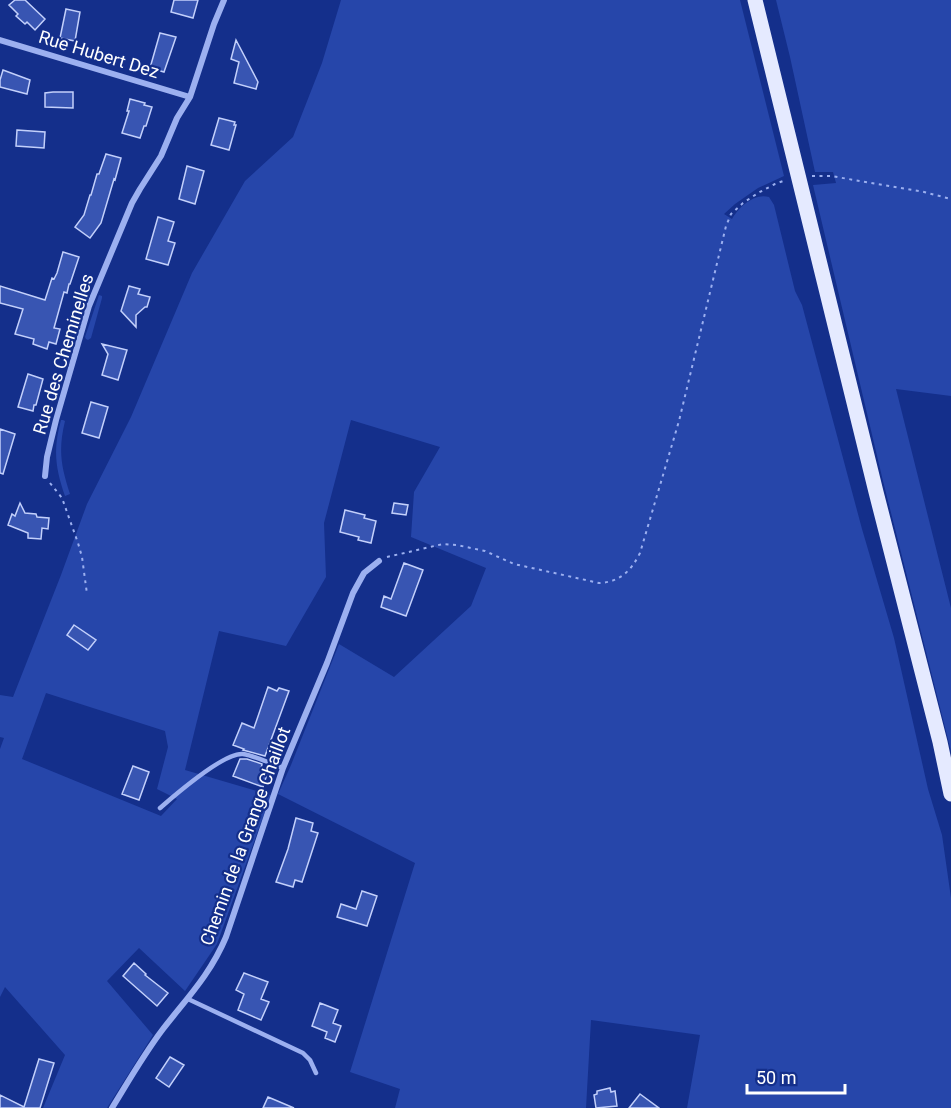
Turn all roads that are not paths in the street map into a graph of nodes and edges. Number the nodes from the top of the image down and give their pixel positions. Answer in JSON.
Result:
{"nodes":[{"id":1,"x":224,"y":0,"type":"edge"},
{"id":2,"x":755,"y":0,"type":"edge"},
{"id":3,"x":0,"y":40,"type":"edge"},
{"id":4,"x":190,"y":97,"type":"junction"},
{"id":5,"x":45,"y":476,"type":"road end"},
{"id":6,"x":379,"y":561,"type":"road end"},
{"id":7,"x":283,"y":768,"type":"junction"},
{"id":8,"x":951,"y":794,"type":"edge"},
{"id":9,"x":160,"y":808,"type":"dead end"},
{"id":10,"x":188,"y":999,"type":"junction"},
{"id":11,"x":316,"y":1073,"type":"dead end"},
{"id":12,"x":112,"y":1108,"type":"edge"}],
"edges":[{"from":1,"to":4,"type":"street","name":"Rue des Cheminelles"},
{"from":2,"to":8,"type":"main road"},
{"from":3,"to":4,"type":"street","name":"Rue Hubert Dez"},
{"from":4,"to":5,"type":"street","name":"Rue des Cheminelles"},
{"from":6,"to":7,"type":"street","name":"Chemin de la Grange Chaillot"},
{"from":7,"to":9,"type":"lane"},
{"from":7,"to":10,"type":"street","name":"Chemin de la Grange Chaillot"},
{"from":10,"to":11,"type":"lane"},
{"from":10,"to":12,"type":"street","name":"Chemin de la Grange Chaillot"}]}
